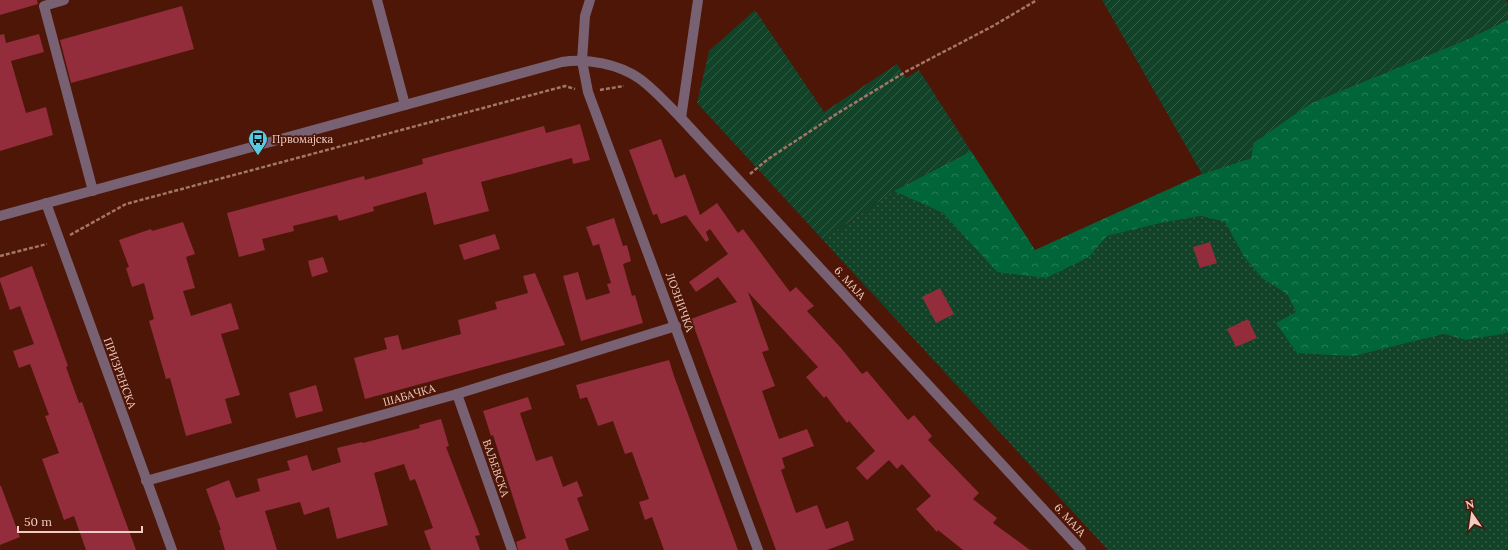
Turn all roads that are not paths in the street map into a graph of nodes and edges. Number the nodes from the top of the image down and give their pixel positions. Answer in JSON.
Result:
{"nodes":[{"id":1,"x":64,"y":0,"type":"edge"},
{"id":2,"x":376,"y":0,"type":"edge"},
{"id":3,"x":590,"y":0,"type":"edge"},
{"id":4,"x":698,"y":0,"type":"edge"},
{"id":5,"x":582,"y":61,"type":"junction"},
{"id":6,"x":405,"y":105,"type":"junction"},
{"id":7,"x":681,"y":118,"type":"junction"},
{"id":8,"x":93,"y":191,"type":"junction"},
{"id":9,"x":46,"y":203,"type":"junction"},
{"id":10,"x":0,"y":216,"type":"edge"},
{"id":11,"x":676,"y":326,"type":"junction"},
{"id":12,"x":457,"y":394,"type":"junction"},
{"id":13,"x":146,"y":480,"type":"junction"},
{"id":14,"x":172,"y":550,"type":"edge"},
{"id":15,"x":512,"y":550,"type":"edge"},
{"id":16,"x":758,"y":550,"type":"edge"},
{"id":17,"x":1081,"y":550,"type":"edge"}],
"edges":[{"from":1,"to":8,"type":"street"},
{"from":2,"to":6,"type":"street"},
{"from":3,"to":5,"type":"street"},
{"from":4,"to":7,"type":"street"},
{"from":5,"to":6,"type":"street"},
{"from":5,"to":7,"type":"street","name":"6. МАЈА"},
{"from":5,"to":11,"type":"street","name":"ЛОЗНИЧКА"},
{"from":6,"to":8,"type":"street"},
{"from":7,"to":17,"type":"street","name":"6. МАЈА"},
{"from":8,"to":9,"type":"street"},
{"from":9,"to":10,"type":"street"},
{"from":9,"to":13,"type":"street","name":"ПРИЗРЕНСКА"},
{"from":11,"to":12,"type":"street","name":"ШАБАЧКА"},
{"from":11,"to":16,"type":"street","name":"ЛОЗНИЧКА"},
{"from":12,"to":13,"type":"street","name":"ШАБАЧКА"},
{"from":12,"to":15,"type":"street","name":"ВАЉЕВСКА"},
{"from":13,"to":14,"type":"street","name":"ПРИЗРЕНСКА"}]}
